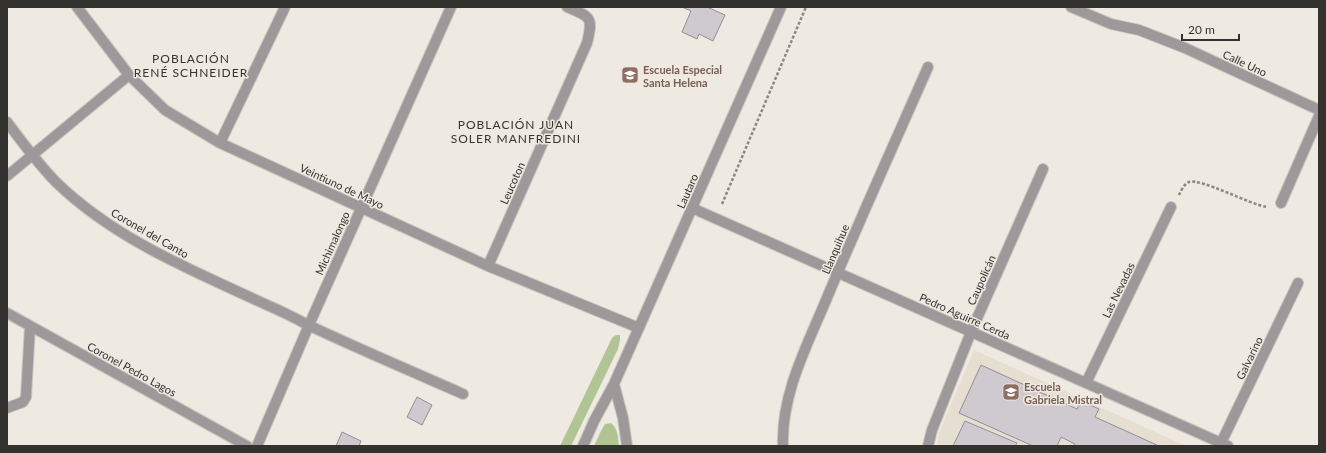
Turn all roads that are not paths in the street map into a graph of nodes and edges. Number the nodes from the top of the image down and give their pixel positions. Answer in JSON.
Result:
{"nodes":[{"id":1,"x":77,"y":7,"type":"edge"},
{"id":2,"x":451,"y":7,"type":"edge"},
{"id":3,"x":567,"y":7,"type":"edge"},
{"id":4,"x":781,"y":7,"type":"edge"},
{"id":5,"x":1071,"y":7,"type":"edge"},
{"id":6,"x":282,"y":8,"type":"edge"},
{"id":7,"x":928,"y":67,"type":"dead end"},
{"id":8,"x":129,"y":75,"type":"junction"},
{"id":9,"x":1319,"y":110,"type":"edge"},
{"id":10,"x":1319,"y":116,"type":"edge"},
{"id":11,"x":7,"y":122,"type":"edge"},
{"id":12,"x":220,"y":143,"type":"junction"},
{"id":13,"x":32,"y":155,"type":"junction"},
{"id":14,"x":1043,"y":169,"type":"dead end"},
{"id":15,"x":7,"y":176,"type":"edge"},
{"id":16,"x":1281,"y":203,"type":"road end"},
{"id":17,"x":1171,"y":207,"type":"road end"},
{"id":18,"x":692,"y":208,"type":"junction"},
{"id":19,"x":361,"y":209,"type":"junction"},
{"id":20,"x":488,"y":266,"type":"junction"},
{"id":21,"x":838,"y":273,"type":"junction"},
{"id":22,"x":1298,"y":283,"type":"dead end"},
{"id":23,"x":7,"y":313,"type":"edge"},
{"id":24,"x":309,"y":325,"type":"junction"},
{"id":25,"x":30,"y":326,"type":"junction"},
{"id":26,"x":639,"y":328,"type":"junction"},
{"id":27,"x":971,"y":332,"type":"junction"},
{"id":28,"x":1086,"y":383,"type":"junction"},
{"id":29,"x":614,"y":384,"type":"junction"},
{"id":30,"x":463,"y":394,"type":"dead end"},
{"id":31,"x":7,"y":408,"type":"edge"},
{"id":32,"x":1224,"y":445,"type":"edge"},
{"id":33,"x":247,"y":446,"type":"edge"},
{"id":34,"x":257,"y":446,"type":"edge"},
{"id":35,"x":583,"y":446,"type":"edge"},
{"id":36,"x":627,"y":446,"type":"edge"},
{"id":37,"x":783,"y":446,"type":"edge"},
{"id":38,"x":928,"y":446,"type":"edge"}],
"edges":[{"from":1,"to":8,"type":"street","name":"Veintiuno de Mayo"},
{"from":2,"to":19,"type":"street","name":"Michimalongo"},
{"from":3,"to":20,"type":"street","name":"Leucoton"},
{"from":4,"to":18,"type":"street","name":"Lautaro"},
{"from":5,"to":9,"type":"street","name":"Calle Uno"},
{"from":6,"to":12,"type":"street"},
{"from":7,"to":21,"type":"street","name":"Llanquihue"},
{"from":8,"to":12,"type":"street","name":"Veintiuno de Mayo"},
{"from":8,"to":13,"type":"street"},
{"from":10,"to":16,"type":"street"},
{"from":11,"to":13,"type":"street","name":"Coronel del Canto"},
{"from":12,"to":19,"type":"street","name":"Veintiuno de Mayo"},
{"from":13,"to":15,"type":"street"},
{"from":13,"to":24,"type":"street","name":"Coronel del Canto"},
{"from":14,"to":27,"type":"street","name":"Caupolicán"},
{"from":17,"to":28,"type":"street","name":"Las Nevadas"},
{"from":18,"to":21,"type":"street","name":"Pedro Aguirre Cerda"},
{"from":18,"to":26,"type":"street","name":"Lautaro"},
{"from":19,"to":20,"type":"street","name":"Veintiuno de Mayo"},
{"from":19,"to":24,"type":"street","name":"Michimalongo"},
{"from":20,"to":26,"type":"street","name":"Veintiuno de Mayo"},
{"from":21,"to":27,"type":"street","name":"Pedro Aguirre Cerda"},
{"from":21,"to":37,"type":"street","name":"Llanquihue"},
{"from":22,"to":32,"type":"street","name":"Galvarino"},
{"from":23,"to":25,"type":"street","name":"Coronel Pedro Lagos"},
{"from":24,"to":30,"type":"street","name":"Coronel del Canto"},
{"from":24,"to":34,"type":"street","name":"Michimalongo"},
{"from":25,"to":31,"type":"street"},
{"from":25,"to":33,"type":"street","name":"Coronel Pedro Lagos"},
{"from":26,"to":29,"type":"street","name":"Lautaro"},
{"from":27,"to":28,"type":"street","name":"Pedro Aguirre Cerda"},
{"from":27,"to":38,"type":"street","name":"Caupolicán"},
{"from":28,"to":32,"type":"street","name":"Pedro Aguirre Cerda"},
{"from":29,"to":35,"type":"street","name":"Lautaro"},
{"from":29,"to":36,"type":"street"}]}
